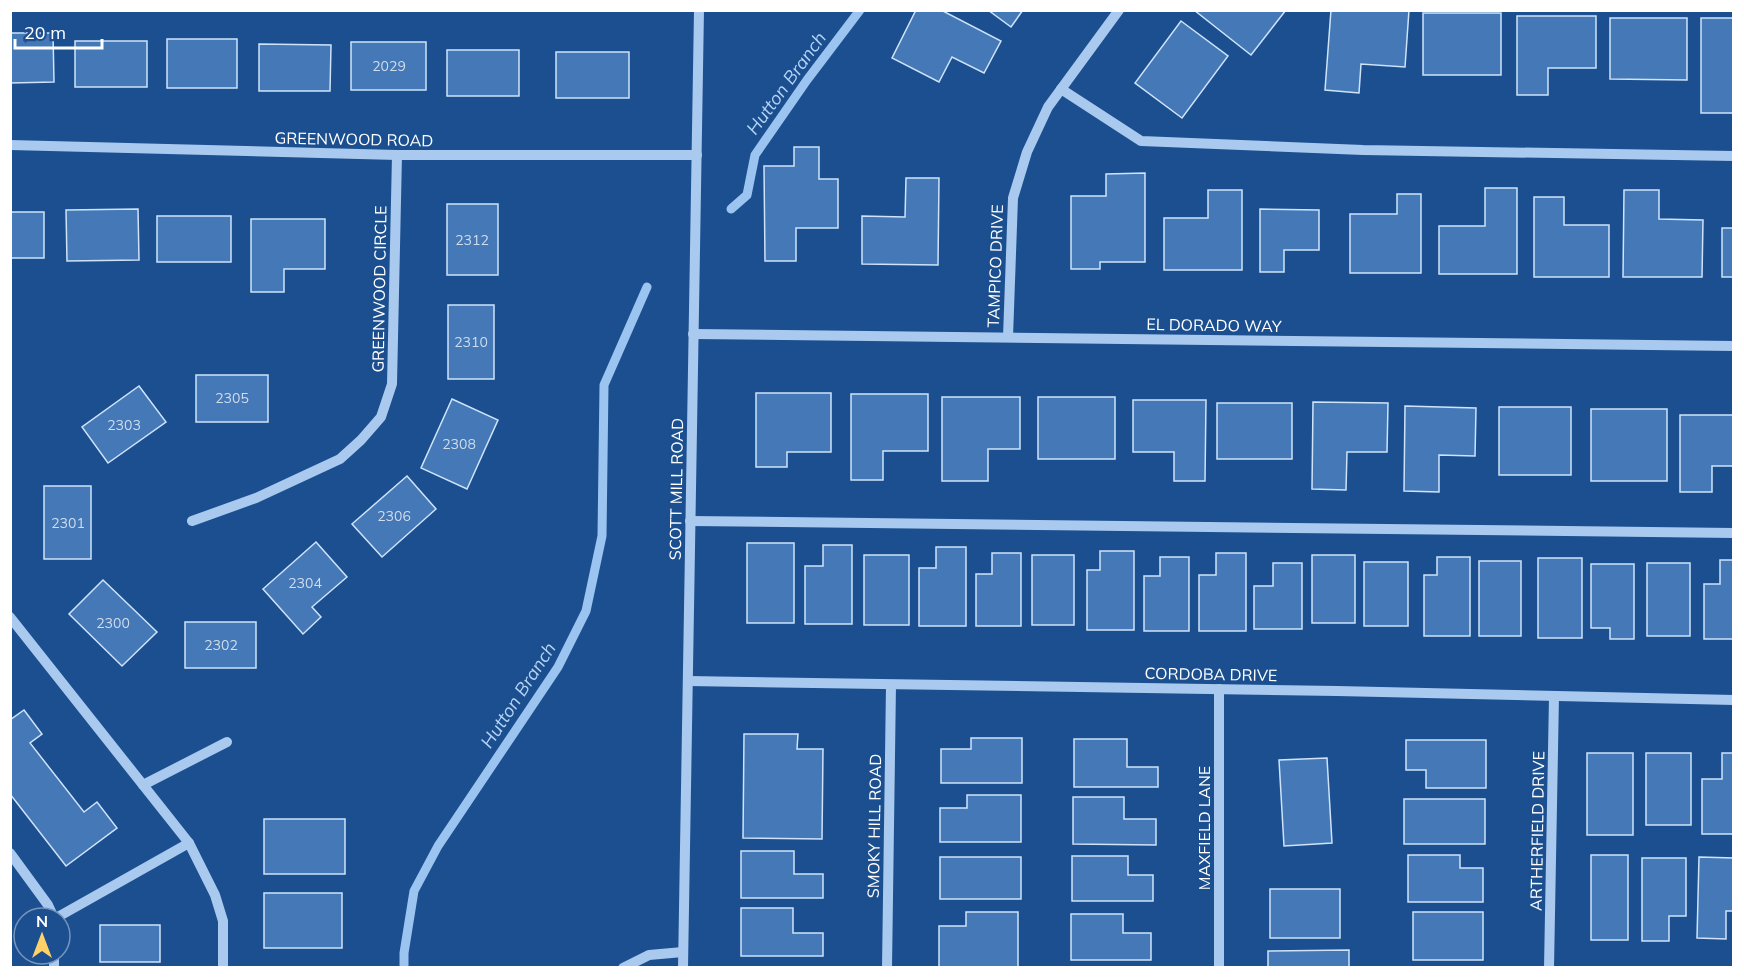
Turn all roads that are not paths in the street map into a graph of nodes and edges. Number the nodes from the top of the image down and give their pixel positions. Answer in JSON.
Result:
{"nodes":[{"id":1,"x":699,"y":10,"type":"edge"},
{"id":2,"x":1119,"y":10,"type":"edge"},
{"id":3,"x":1061,"y":89,"type":"junction"},
{"id":4,"x":10,"y":145,"type":"edge"},
{"id":5,"x":397,"y":155,"type":"junction"},
{"id":6,"x":697,"y":155,"type":"junction"},
{"id":7,"x":1734,"y":156,"type":"edge"},
{"id":8,"x":693,"y":334,"type":"junction"},
{"id":9,"x":1008,"y":337,"type":"junction"},
{"id":10,"x":1734,"y":346,"type":"edge"},
{"id":11,"x":690,"y":520,"type":"junction"},
{"id":12,"x":192,"y":522,"type":"dead end"},
{"id":13,"x":1734,"y":533,"type":"edge"},
{"id":14,"x":10,"y":617,"type":"edge"},
{"id":15,"x":688,"y":681,"type":"junction"},
{"id":16,"x":891,"y":685,"type":"junction"},
{"id":17,"x":1219,"y":689,"type":"junction"},
{"id":18,"x":1554,"y":696,"type":"junction"},
{"id":19,"x":1734,"y":700,"type":"edge"},
{"id":20,"x":227,"y":742,"type":"dead end"},
{"id":21,"x":143,"y":785,"type":"junction"},
{"id":22,"x":189,"y":843,"type":"junction"},
{"id":23,"x":10,"y":853,"type":"edge"},
{"id":24,"x":49,"y":906,"type":"edge"},
{"id":25,"x":72,"y":908,"type":"edge"},
{"id":26,"x":683,"y":952,"type":"junction"},
{"id":27,"x":223,"y":968,"type":"edge"},
{"id":28,"x":622,"y":968,"type":"edge"},
{"id":29,"x":683,"y":968,"type":"edge"},
{"id":30,"x":887,"y":968,"type":"edge"},
{"id":31,"x":1219,"y":968,"type":"edge"},
{"id":32,"x":1549,"y":968,"type":"edge"}],
"edges":[{"from":1,"to":6,"type":"street","name":"SCOTT MILL ROAD"},
{"from":2,"to":3,"type":"street","name":"TAMPICO DRIVE"},
{"from":3,"to":7,"type":"street"},
{"from":3,"to":9,"type":"street","name":"TAMPICO DRIVE"},
{"from":4,"to":5,"type":"street","name":"GREENWOOD ROAD"},
{"from":5,"to":6,"type":"street","name":"GREENWOOD ROAD"},
{"from":5,"to":12,"type":"street","name":"GREENWOOD CIRCLE"},
{"from":6,"to":8,"type":"street","name":"SCOTT MILL ROAD"},
{"from":8,"to":9,"type":"street","name":"EL DORADO WAY"},
{"from":8,"to":11,"type":"street","name":"SCOTT MILL ROAD"},
{"from":9,"to":10,"type":"street","name":"EL DORADO WAY"},
{"from":11,"to":13,"type":"street"},
{"from":11,"to":15,"type":"street","name":"SCOTT MILL ROAD"},
{"from":14,"to":21,"type":"street"},
{"from":15,"to":16,"type":"street","name":"CORDOBA DRIVE"},
{"from":15,"to":26,"type":"street","name":"SCOTT MILL ROAD"},
{"from":16,"to":17,"type":"street","name":"CORDOBA DRIVE"},
{"from":16,"to":30,"type":"street","name":"SMOKY HILL ROAD"},
{"from":17,"to":18,"type":"street","name":"CORDOBA DRIVE"},
{"from":17,"to":31,"type":"street","name":"MAXFIELD LANE"},
{"from":18,"to":19,"type":"street","name":"CORDOBA DRIVE"},
{"from":18,"to":32,"type":"street","name":"ARTHERFIELD DRIVE"},
{"from":20,"to":21,"type":"street"},
{"from":21,"to":22,"type":"street"},
{"from":22,"to":25,"type":"street"},
{"from":22,"to":27,"type":"street"},
{"from":23,"to":24,"type":"street"},
{"from":26,"to":28,"type":"street"},
{"from":26,"to":29,"type":"street","name":"SCOTT MILL ROAD"}]}
